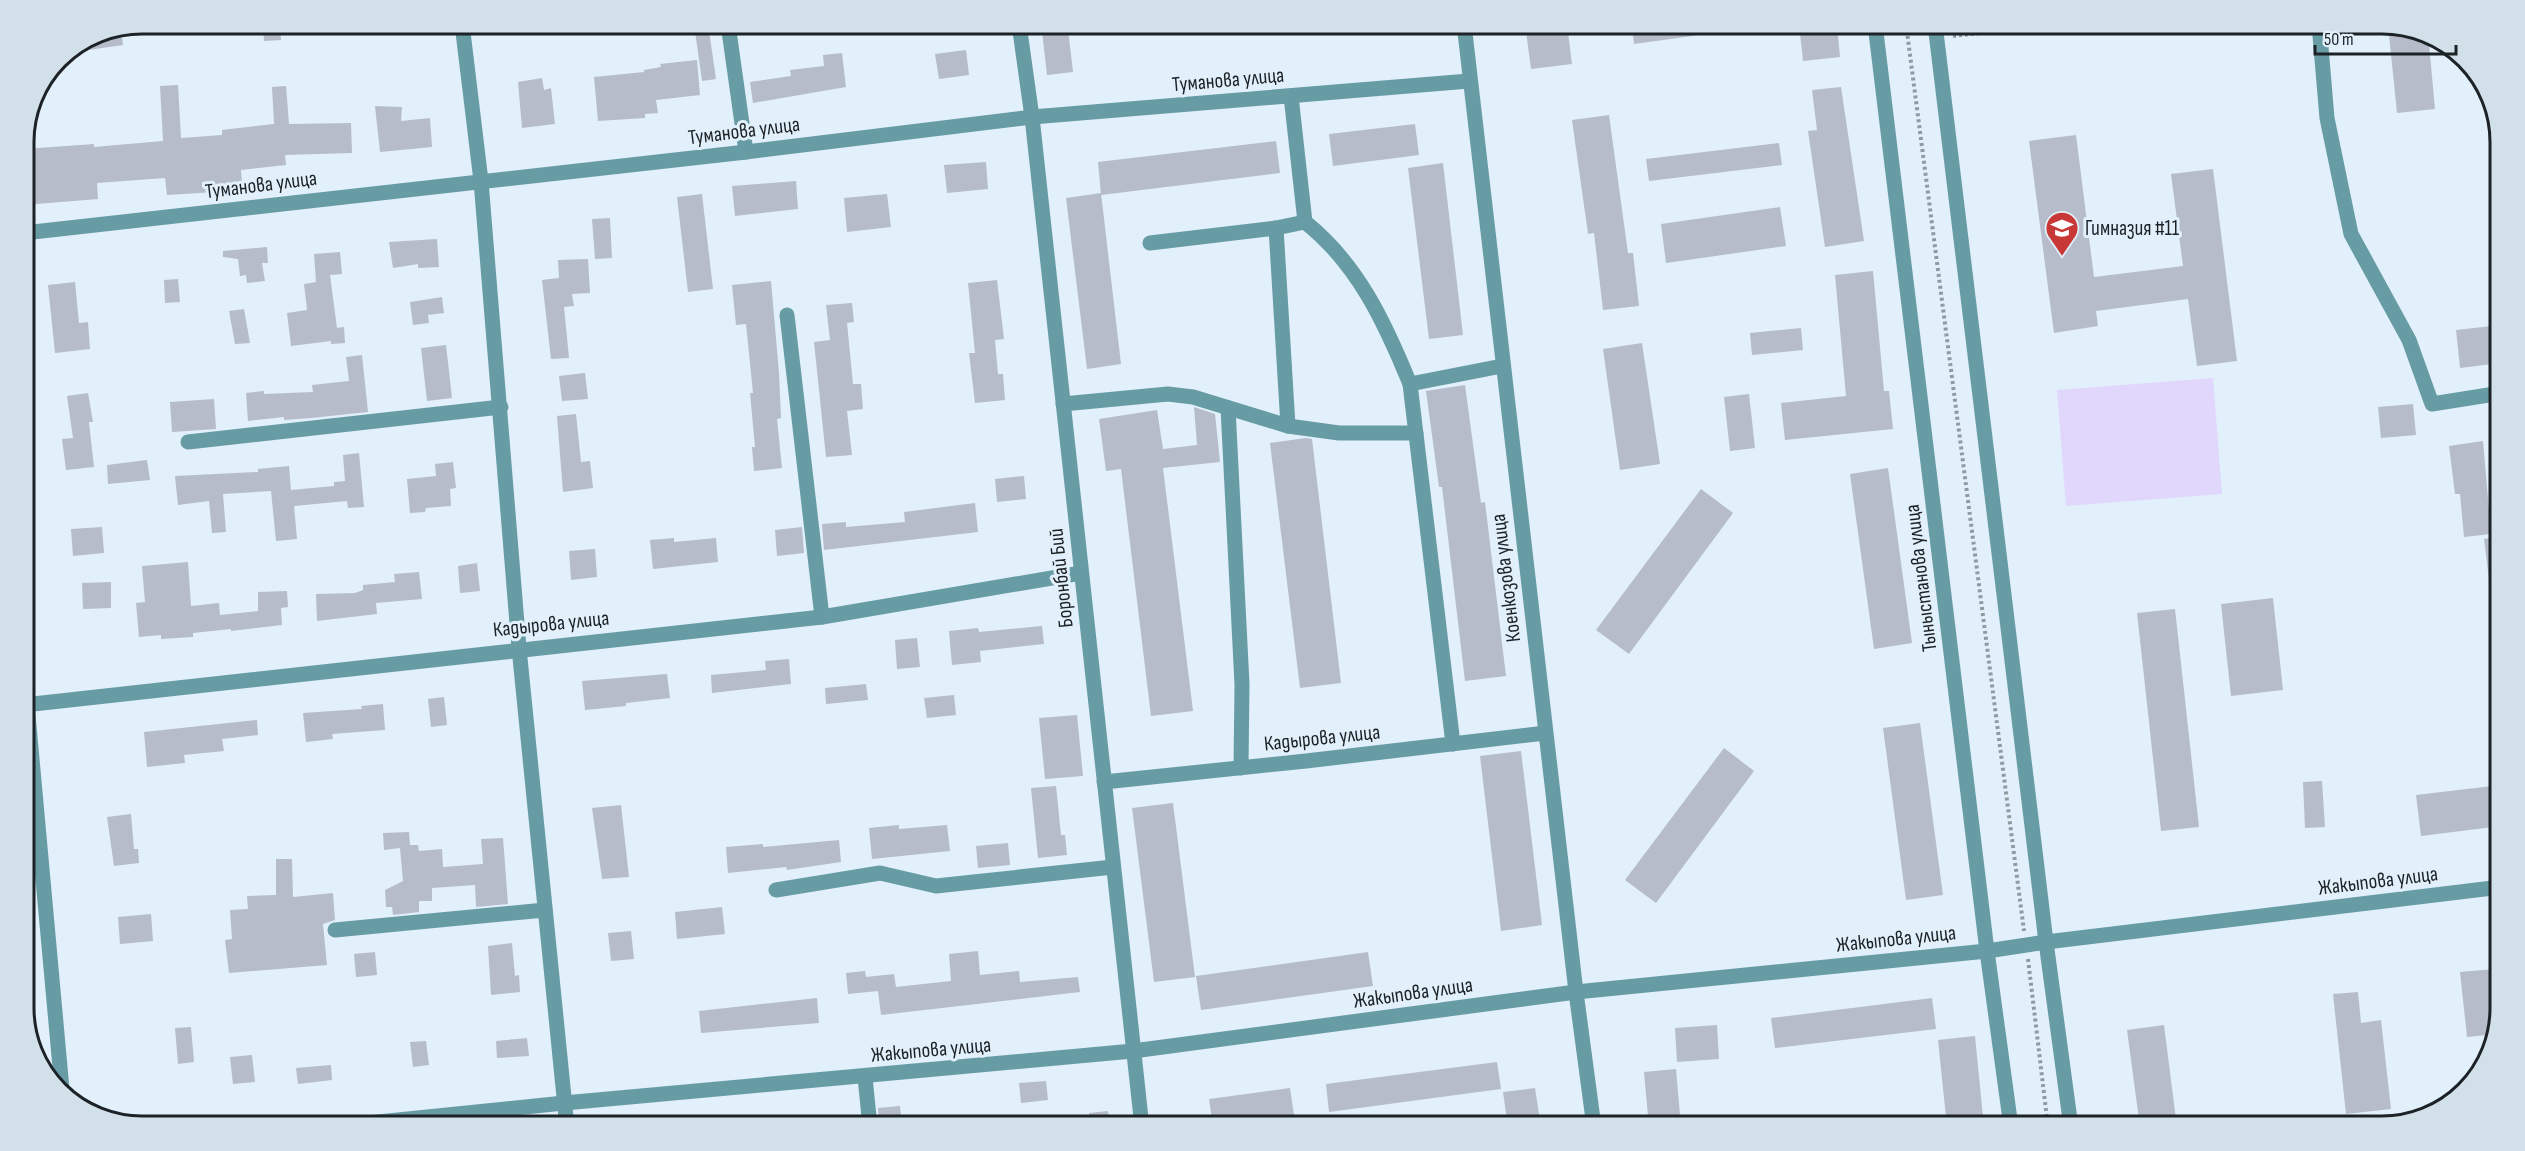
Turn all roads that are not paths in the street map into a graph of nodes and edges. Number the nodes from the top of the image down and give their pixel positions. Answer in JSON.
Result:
{"nodes":[{"id":1,"x":1465,"y":34,"type":"edge"},
{"id":2,"x":1876,"y":34,"type":"edge"},
{"id":3,"x":1936,"y":34,"type":"edge"},
{"id":4,"x":2320,"y":34,"type":"edge"},
{"id":5,"x":463,"y":35,"type":"edge"},
{"id":6,"x":729,"y":35,"type":"edge"},
{"id":7,"x":1020,"y":35,"type":"edge"},
{"id":8,"x":1469,"y":81,"type":"junction"},
{"id":9,"x":1291,"y":96,"type":"junction"},
{"id":10,"x":1032,"y":117,"type":"junction"},
{"id":11,"x":746,"y":153,"type":"junction"},
{"id":12,"x":481,"y":181,"type":"junction"},
{"id":13,"x":1305,"y":222,"type":"junction"},
{"id":14,"x":1276,"y":228,"type":"junction"},
{"id":15,"x":35,"y":232,"type":"edge"},
{"id":16,"x":1150,"y":243,"type":"dead end"},
{"id":17,"x":787,"y":315,"type":"dead end"},
{"id":18,"x":1502,"y":366,"type":"junction"},
{"id":19,"x":1410,"y":384,"type":"junction"},
{"id":20,"x":2490,"y":395,"type":"edge"},
{"id":21,"x":1063,"y":404,"type":"junction"},
{"id":22,"x":501,"y":408,"type":"junction"},
{"id":23,"x":1228,"y":408,"type":"junction"},
{"id":24,"x":1288,"y":426,"type":"junction"},
{"id":25,"x":1416,"y":433,"type":"junction"},
{"id":26,"x":188,"y":442,"type":"dead end"},
{"id":27,"x":1081,"y":573,"type":"junction"},
{"id":28,"x":822,"y":617,"type":"junction"},
{"id":29,"x":519,"y":648,"type":"junction"},
{"id":30,"x":35,"y":703,"type":"edge"},
{"id":31,"x":1545,"y":733,"type":"junction"},
{"id":32,"x":1453,"y":744,"type":"junction"},
{"id":33,"x":1241,"y":768,"type":"junction"},
{"id":34,"x":1104,"y":782,"type":"junction"},
{"id":35,"x":35,"y":800,"type":"edge"},
{"id":36,"x":1113,"y":867,"type":"junction"},
{"id":37,"x":2490,"y":888,"type":"edge"},
{"id":38,"x":776,"y":890,"type":"dead end"},
{"id":39,"x":545,"y":910,"type":"junction"},
{"id":40,"x":335,"y":930,"type":"dead end"},
{"id":41,"x":2046,"y":942,"type":"junction"},
{"id":42,"x":1987,"y":951,"type":"junction"},
{"id":43,"x":1575,"y":992,"type":"junction"},
{"id":44,"x":1133,"y":1052,"type":"junction"},
{"id":45,"x":865,"y":1077,"type":"junction"},
{"id":46,"x":61,"y":1080,"type":"edge"},
{"id":47,"x":564,"y":1103,"type":"junction"},
{"id":48,"x":437,"y":1116,"type":"edge"},
{"id":49,"x":566,"y":1116,"type":"edge"},
{"id":50,"x":869,"y":1116,"type":"edge"},
{"id":51,"x":1141,"y":1116,"type":"edge"},
{"id":52,"x":1592,"y":1116,"type":"edge"},
{"id":53,"x":2010,"y":1116,"type":"edge"},
{"id":54,"x":2070,"y":1116,"type":"edge"}],
"edges":[{"from":1,"to":8,"type":"street","name":"Коенкозова улица"},
{"from":2,"to":42,"type":"street","name":"Тыныстанова улица"},
{"from":3,"to":41,"type":"street"},
{"from":4,"to":20,"type":"street"},
{"from":5,"to":12,"type":"street"},
{"from":6,"to":11,"type":"street"},
{"from":7,"to":10,"type":"street","name":"Боронбай Бий"},
{"from":8,"to":9,"type":"street","name":"Туманова улица"},
{"from":8,"to":18,"type":"street","name":"Коенкозова улица"},
{"from":9,"to":10,"type":"street","name":"Туманова улица"},
{"from":9,"to":13,"type":"street"},
{"from":10,"to":11,"type":"street","name":"Туманова улица"},
{"from":10,"to":21,"type":"street","name":"Боронбай Бий"},
{"from":11,"to":12,"type":"street","name":"Туманова улица"},
{"from":12,"to":15,"type":"street","name":"Туманова улица"},
{"from":12,"to":22,"type":"street"},
{"from":13,"to":14,"type":"street"},
{"from":13,"to":19,"type":"street"},
{"from":14,"to":16,"type":"street"},
{"from":14,"to":24,"type":"street"},
{"from":17,"to":28,"type":"street"},
{"from":18,"to":19,"type":"street"},
{"from":18,"to":31,"type":"street","name":"Коенкозова улица"},
{"from":19,"to":25,"type":"street"},
{"from":21,"to":23,"type":"street"},
{"from":21,"to":27,"type":"street","name":"Боронбай Бий"},
{"from":22,"to":26,"type":"street"},
{"from":22,"to":29,"type":"street"},
{"from":23,"to":24,"type":"street"},
{"from":23,"to":33,"type":"street"},
{"from":24,"to":25,"type":"street"},
{"from":25,"to":32,"type":"street"},
{"from":27,"to":28,"type":"street","name":"Кадырова улица"},
{"from":27,"to":34,"type":"street","name":"Боронбай Бий"},
{"from":28,"to":29,"type":"street","name":"Кадырова улица"},
{"from":29,"to":30,"type":"street","name":"Кадырова улица"},
{"from":29,"to":39,"type":"street"},
{"from":31,"to":32,"type":"street","name":"Кадырова улица"},
{"from":31,"to":43,"type":"street","name":"Коенкозова улица"},
{"from":32,"to":33,"type":"street","name":"Кадырова улица"},
{"from":33,"to":34,"type":"street","name":"Кадырова улица"},
{"from":34,"to":36,"type":"street","name":"Боронбай Бий"},
{"from":35,"to":46,"type":"street"},
{"from":36,"to":38,"type":"street"},
{"from":36,"to":44,"type":"street","name":"Боронбай Бий"},
{"from":37,"to":41,"type":"street","name":"Жакыпова улица"},
{"from":39,"to":40,"type":"street"},
{"from":39,"to":47,"type":"street"},
{"from":41,"to":42,"type":"street","name":"Жакыпова улица"},
{"from":41,"to":54,"type":"street"},
{"from":42,"to":43,"type":"street","name":"Жакыпова улица"},
{"from":42,"to":53,"type":"street","name":"Тыныстанова улица"},
{"from":43,"to":44,"type":"street","name":"Жакыпова улица"},
{"from":43,"to":52,"type":"street","name":"Коенкозова улица"},
{"from":44,"to":45,"type":"street","name":"Жакыпова улица"},
{"from":44,"to":51,"type":"street","name":"Боронбай Бий"},
{"from":45,"to":47,"type":"street","name":"Жакыпова улица"},
{"from":45,"to":50,"type":"street"},
{"from":47,"to":48,"type":"street","name":"Жакыпова улица"},
{"from":47,"to":49,"type":"street"}]}
